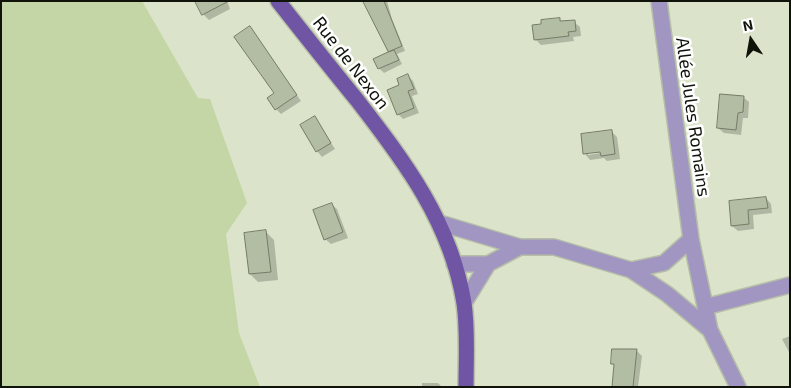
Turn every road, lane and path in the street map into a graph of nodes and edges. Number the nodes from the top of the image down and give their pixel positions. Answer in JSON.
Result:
{"nodes":[{"id":1,"x":278,"y":1,"type":"edge"},
{"id":2,"x":659,"y":1,"type":"edge"},
{"id":3,"x":440,"y":223,"type":"junction"},
{"id":4,"x":691,"y":239,"type":"junction"},
{"id":5,"x":520,"y":247,"type":"junction"},
{"id":6,"x":454,"y":264,"type":"junction"},
{"id":7,"x":488,"y":264,"type":"junction"},
{"id":8,"x":630,"y":270,"type":"junction"},
{"id":9,"x":790,"y":285,"type":"edge"},
{"id":10,"x":464,"y":304,"type":"junction"},
{"id":11,"x":705,"y":307,"type":"junction"},
{"id":12,"x":710,"y":330,"type":"junction"},
{"id":13,"x":466,"y":387,"type":"edge"},
{"id":14,"x":738,"y":387,"type":"edge"}],
"edges":[{"from":1,"to":3,"type":"main road","name":"Rue de Nexon"},
{"from":2,"to":4,"type":"street","name":"Allée Jules Romains"},
{"from":3,"to":5,"type":"street"},
{"from":3,"to":6,"type":"main road","name":"Rue de Nexon"},
{"from":4,"to":8,"type":"street"},
{"from":4,"to":11,"type":"street","name":"Allée Jules Romains"},
{"from":5,"to":7,"type":"street"},
{"from":5,"to":8,"type":"street"},
{"from":6,"to":7,"type":"street"},
{"from":6,"to":10,"type":"main road","name":"Rue de Nexon"},
{"from":7,"to":10,"type":"street"},
{"from":8,"to":12,"type":"street"},
{"from":9,"to":11,"type":"street"},
{"from":10,"to":13,"type":"main road","name":"Rue de Nexon"},
{"from":11,"to":12,"type":"street","name":"Allée Jules Romains"},
{"from":12,"to":14,"type":"street"}]}
